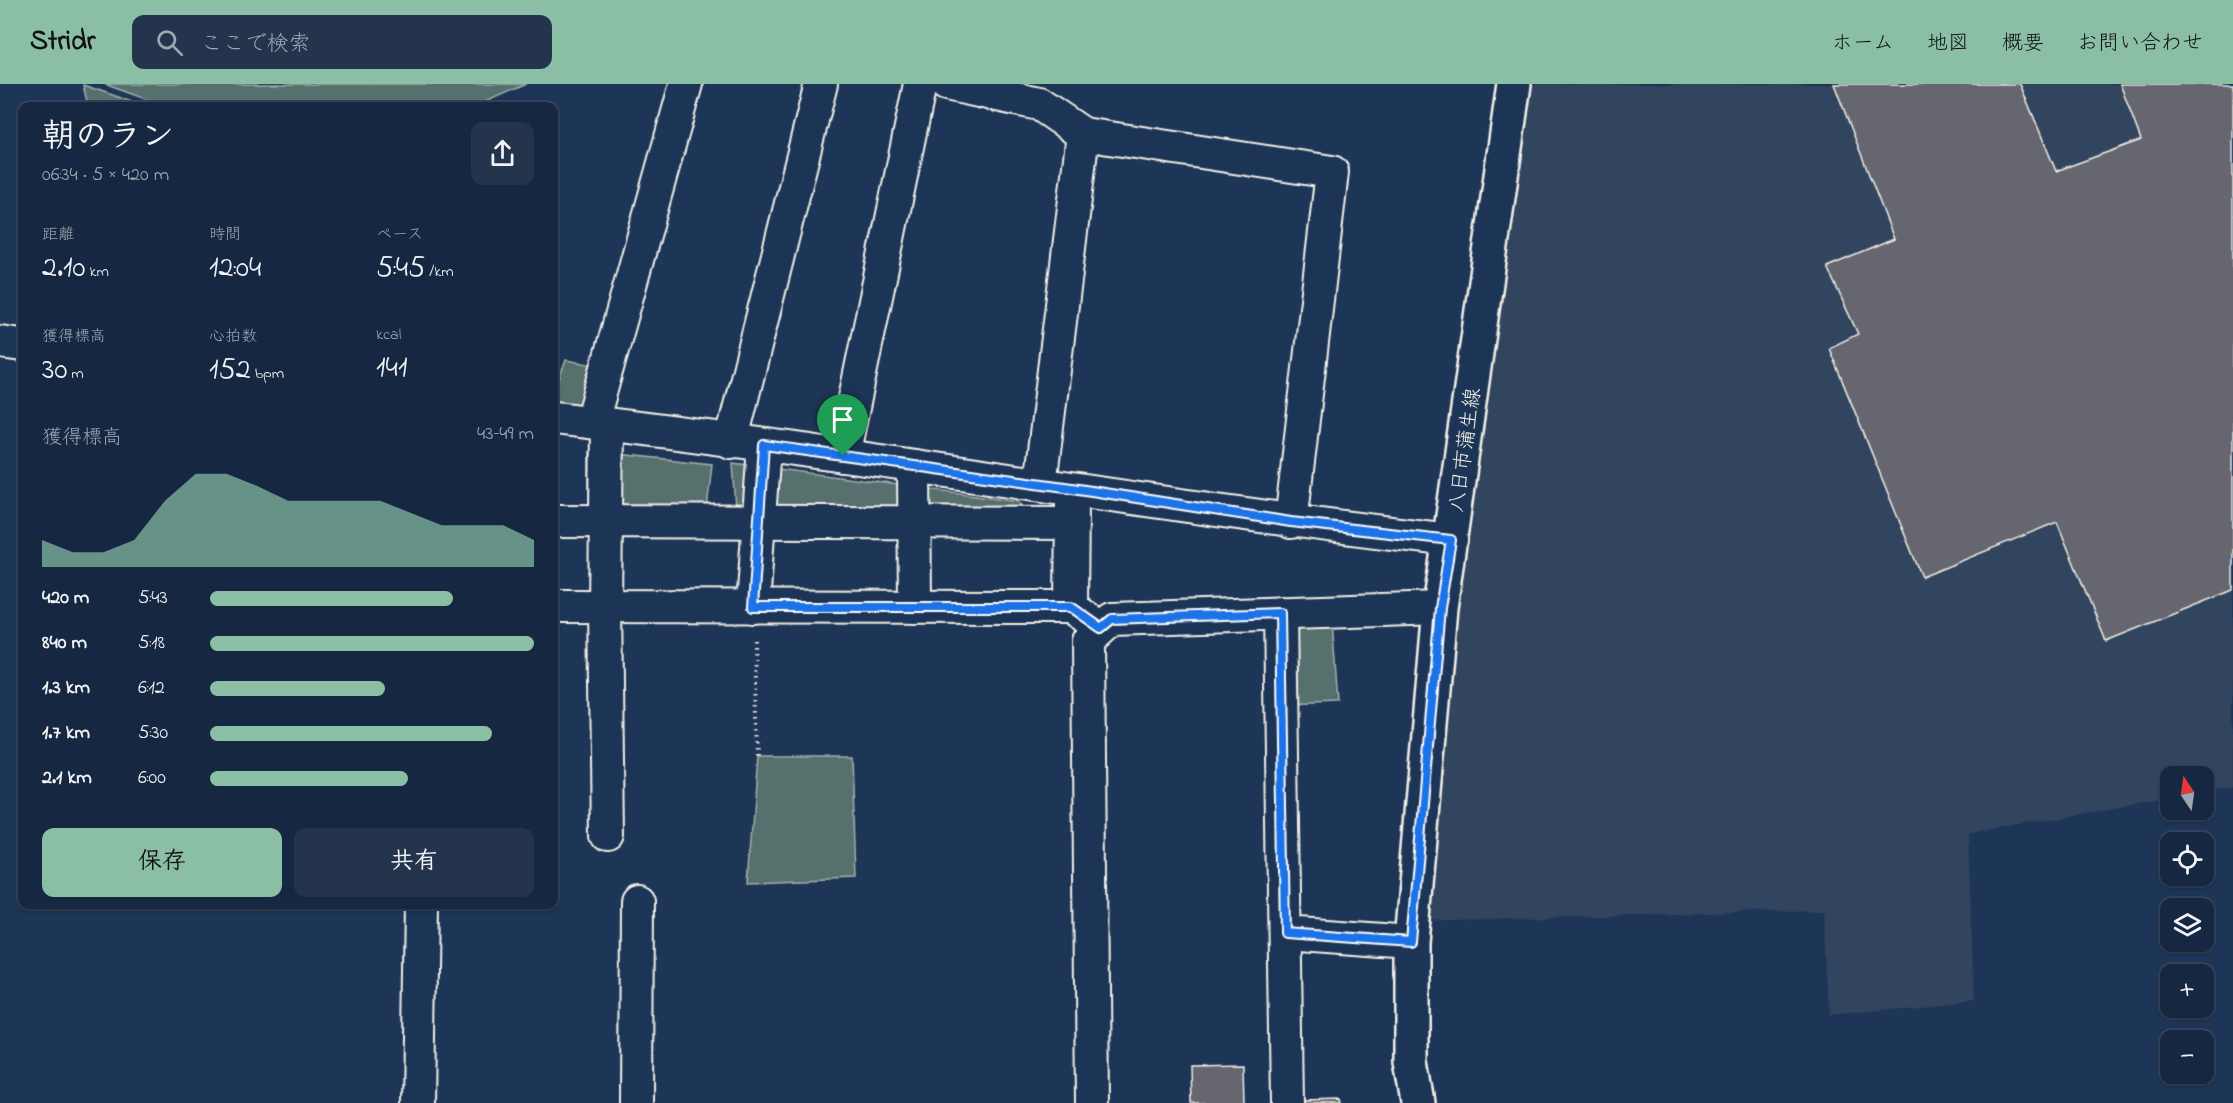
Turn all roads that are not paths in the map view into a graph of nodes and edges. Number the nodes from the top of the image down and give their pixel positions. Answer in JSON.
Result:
{"nodes":[{"id":1,"x":686,"y":84,"type":"edge"},
{"id":2,"x":821,"y":84,"type":"edge"},
{"id":3,"x":920,"y":84,"type":"edge"},
{"id":4,"x":946,"y":84,"type":"edge"},
{"id":5,"x":1514,"y":84,"type":"edge"},
{"id":6,"x":1083,"y":134,"type":"junction"},
{"id":7,"x":0,"y":342,"type":"edge"},
{"id":8,"x":18,"y":344,"type":"edge"},
{"id":9,"x":558,"y":418,"type":"edge"},
{"id":10,"x":599,"y":423,"type":"junction"},
{"id":11,"x":731,"y":442,"type":"junction"},
{"id":12,"x":764,"y":445,"type":"junction"},
{"id":13,"x":843,"y":456,"type":"junction"},
{"id":14,"x":914,"y":466,"type":"junction"},
{"id":15,"x":1040,"y":484,"type":"junction"},
{"id":16,"x":1072,"y":488,"type":"junction"},
{"id":17,"x":558,"y":521,"type":"edge"},
{"id":18,"x":606,"y":521,"type":"junction"},
{"id":19,"x":759,"y":522,"type":"junction"},
{"id":20,"x":1291,"y":522,"type":"junction"},
{"id":21,"x":914,"y":523,"type":"junction"},
{"id":22,"x":1072,"y":524,"type":"junction"},
{"id":23,"x":1451,"y":540,"type":"junction"},
{"id":24,"x":558,"y":606,"type":"edge"},
{"id":25,"x":605,"y":606,"type":"junction"},
{"id":26,"x":753,"y":607,"type":"junction"},
{"id":27,"x":915,"y":607,"type":"junction"},
{"id":28,"x":1071,"y":607,"type":"junction"},
{"id":29,"x":1440,"y":608,"type":"junction"},
{"id":30,"x":1280,"y":613,"type":"junction"},
{"id":31,"x":1101,"y":628,"type":"junction"},
{"id":32,"x":608,"y":836,"type":"dead end"},
{"id":33,"x":637,"y":901,"type":"dead end"},
{"id":34,"x":421,"y":909,"type":"edge"},
{"id":35,"x":1285,"y":933,"type":"junction"},
{"id":36,"x":1411,"y":942,"type":"junction"},
{"id":37,"x":418,"y":1103,"type":"edge"},
{"id":38,"x":636,"y":1103,"type":"edge"},
{"id":39,"x":1092,"y":1103,"type":"edge"},
{"id":40,"x":1287,"y":1103,"type":"edge"},
{"id":41,"x":1418,"y":1103,"type":"edge"}],
"edges":[{"from":1,"to":10,"type":"street"},
{"from":2,"to":11,"type":"street"},
{"from":3,"to":13,"type":"street"},
{"from":4,"to":6,"type":"street"},
{"from":5,"to":23,"type":"main road","name":"八日市蒲生線"},
{"from":6,"to":15,"type":"street"},
{"from":6,"to":20,"type":"street"},
{"from":7,"to":8,"type":"street"},
{"from":9,"to":10,"type":"street"},
{"from":10,"to":11,"type":"street"},
{"from":10,"to":18,"type":"street"},
{"from":11,"to":12,"type":"street"},
{"from":12,"to":13,"type":"street"},
{"from":12,"to":19,"type":"street"},
{"from":13,"to":14,"type":"street"},
{"from":14,"to":15,"type":"street"},
{"from":14,"to":21,"type":"street"},
{"from":15,"to":16,"type":"street"},
{"from":16,"to":20,"type":"street"},
{"from":16,"to":22,"type":"street"},
{"from":17,"to":18,"type":"street"},
{"from":18,"to":19,"type":"street"},
{"from":18,"to":25,"type":"street"},
{"from":19,"to":21,"type":"street"},
{"from":19,"to":26,"type":"street"},
{"from":20,"to":23,"type":"street"},
{"from":21,"to":22,"type":"street"},
{"from":21,"to":27,"type":"street"},
{"from":22,"to":28,"type":"street"},
{"from":23,"to":29,"type":"main road","name":"八日市蒲生線"},
{"from":24,"to":25,"type":"street"},
{"from":25,"to":26,"type":"street"},
{"from":25,"to":32,"type":"street"},
{"from":26,"to":27,"type":"street"},
{"from":27,"to":28,"type":"street"},
{"from":28,"to":31,"type":"street"},
{"from":29,"to":30,"type":"street"},
{"from":29,"to":36,"type":"main road","name":"八日市蒲生線"},
{"from":30,"to":31,"type":"street"},
{"from":30,"to":35,"type":"street"},
{"from":31,"to":39,"type":"street"},
{"from":33,"to":38,"type":"street"},
{"from":34,"to":37,"type":"street"},
{"from":35,"to":36,"type":"street"},
{"from":35,"to":40,"type":"street"},
{"from":36,"to":41,"type":"main road","name":"八日市蒲生線"}]}
